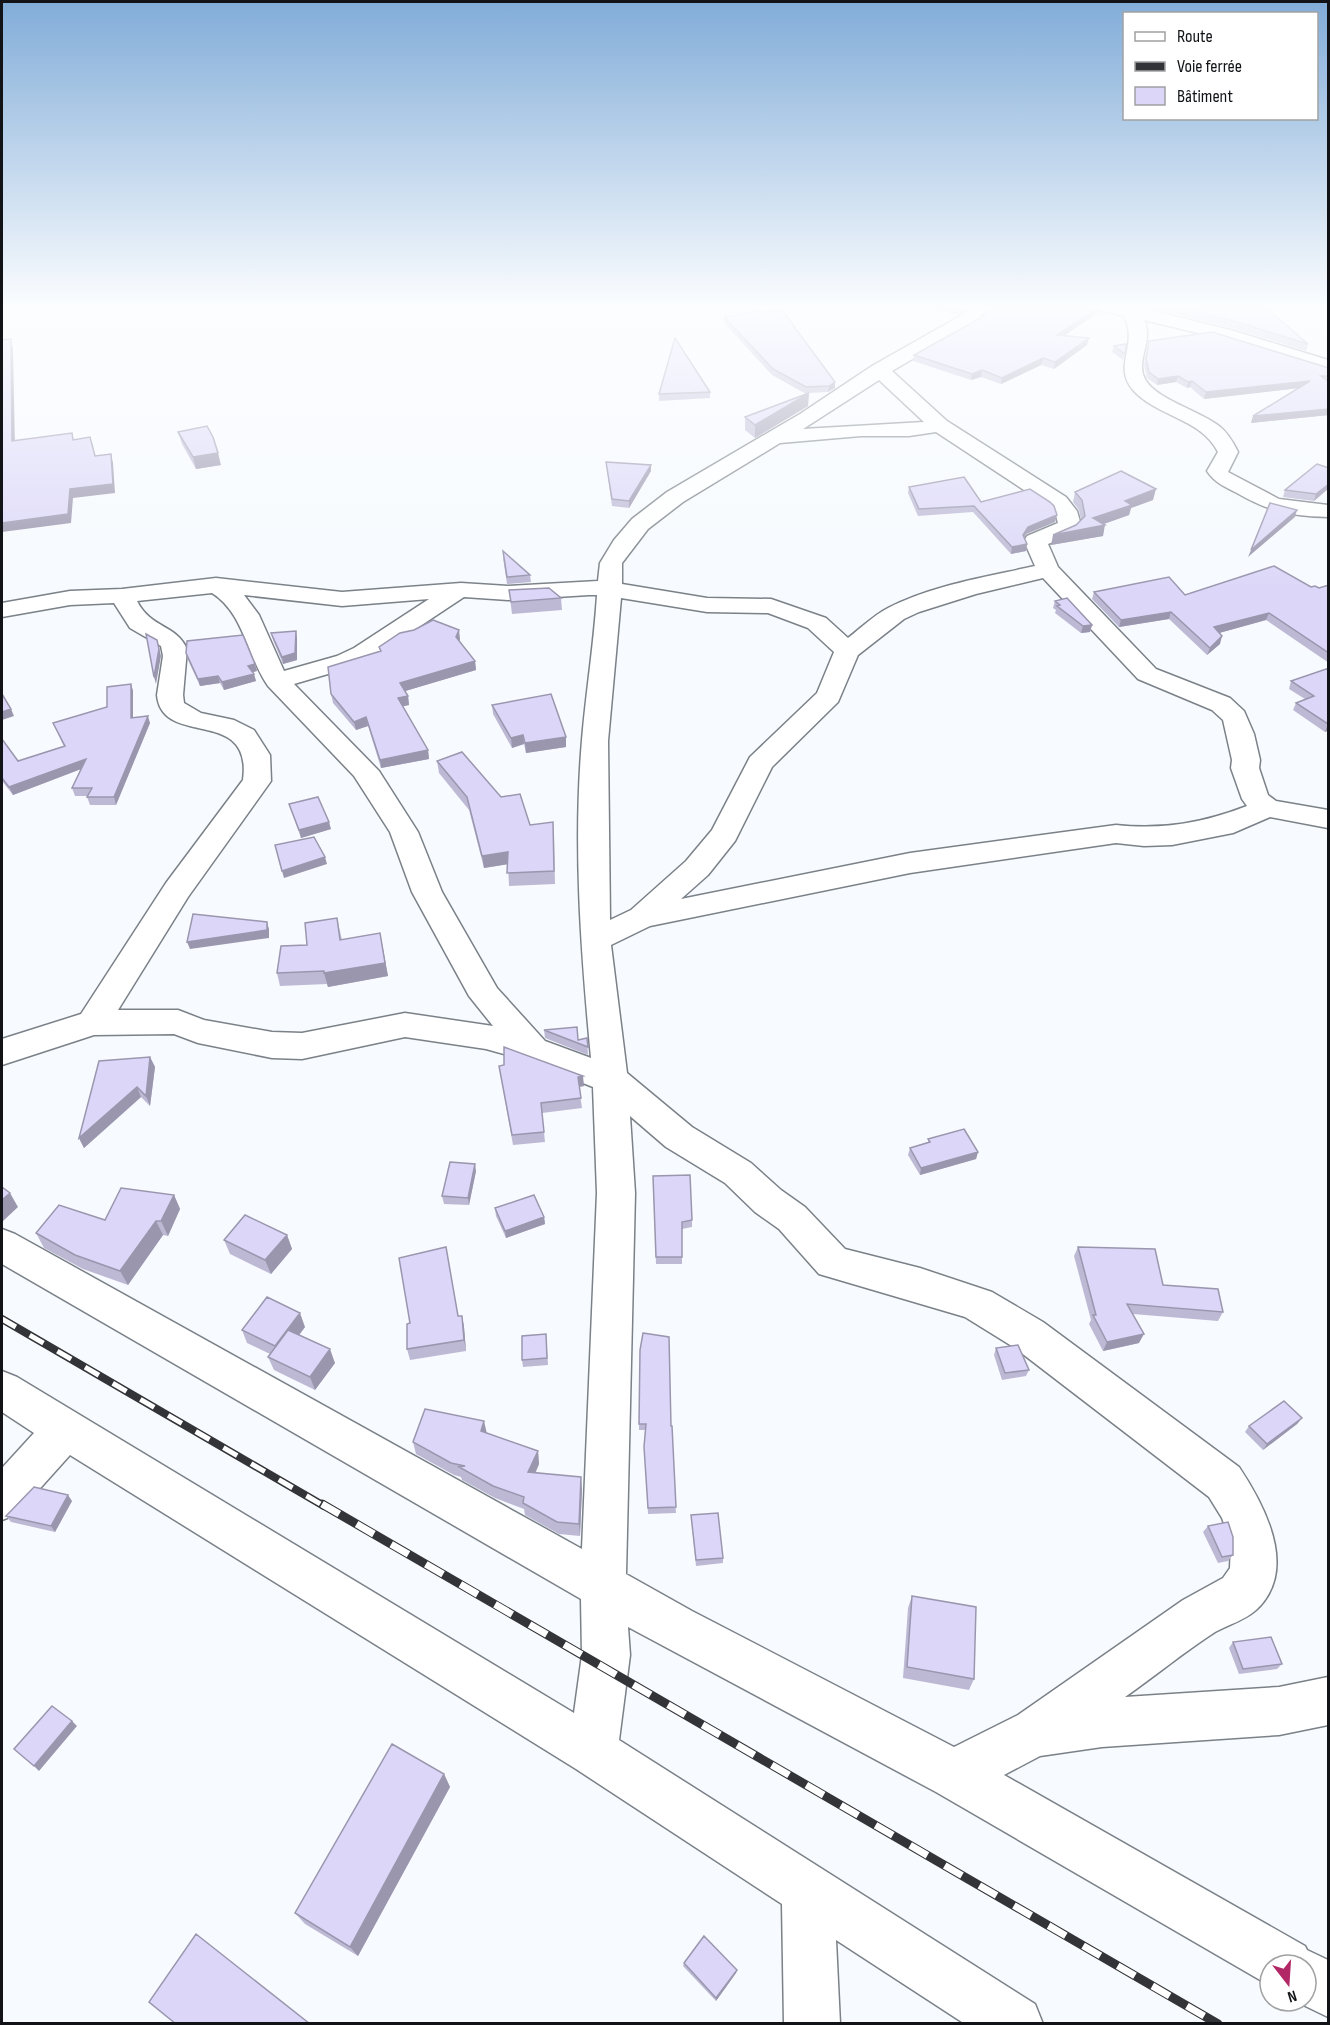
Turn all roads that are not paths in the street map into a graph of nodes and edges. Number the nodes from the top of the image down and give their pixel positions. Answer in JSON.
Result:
{"nodes":[{"id":1,"x":831,"y":400,"type":"edge"},
{"id":2,"x":913,"y":400,"type":"edge"},
{"id":3,"x":1161,"y":400,"type":"edge"},
{"id":4,"x":940,"y":425,"type":"junction"},
{"id":5,"x":772,"y":438,"type":"junction"},
{"id":6,"x":1329,"y":511,"type":"edge"},
{"id":7,"x":1048,"y":570,"type":"junction"},
{"id":8,"x":216,"y":585,"type":"junction"},
{"id":9,"x":611,"y":589,"type":"junction"},
{"id":10,"x":461,"y":590,"type":"junction"},
{"id":11,"x":122,"y":596,"type":"junction"},
{"id":12,"x":2,"y":610,"type":"edge"},
{"id":13,"x":847,"y":651,"type":"junction"},
{"id":14,"x":277,"y":681,"type":"junction"},
{"id":15,"x":1267,"y":808,"type":"junction"},
{"id":16,"x":1329,"y":819,"type":"edge"},
{"id":17,"x":642,"y":917,"type":"junction"},
{"id":18,"x":595,"y":940,"type":"junction"},
{"id":19,"x":93,"y":1023,"type":"junction"},
{"id":20,"x":533,"y":1050,"type":"junction"},
{"id":21,"x":2,"y":1052,"type":"edge"},
{"id":22,"x":610,"y":1079,"type":"junction"},
{"id":23,"x":2,"y":1245,"type":"edge"},
{"id":24,"x":2,"y":1390,"type":"edge"},
{"id":25,"x":66,"y":1429,"type":"junction"},
{"id":26,"x":2,"y":1499,"type":"edge"},
{"id":27,"x":603,"y":1586,"type":"junction"},
{"id":28,"x":1329,"y":1701,"type":"edge"},
{"id":29,"x":1035,"y":1732,"type":"junction"},
{"id":30,"x":593,"y":1752,"type":"junction"},
{"id":31,"x":954,"y":1773,"type":"junction"},
{"id":32,"x":808,"y":1890,"type":"junction"},
{"id":33,"x":1265,"y":1953,"type":"edge"},
{"id":34,"x":812,"y":2024,"type":"edge"},
{"id":35,"x":1015,"y":2024,"type":"edge"}],
"edges":[{"from":1,"to":5,"type":"street"},
{"from":2,"to":4,"type":"street"},
{"from":3,"to":6,"type":"street"},
{"from":4,"to":5,"type":"street"},
{"from":4,"to":7,"type":"street"},
{"from":5,"to":9,"type":"street"},
{"from":7,"to":13,"type":"street"},
{"from":7,"to":15,"type":"street"},
{"from":8,"to":10,"type":"street"},
{"from":8,"to":11,"type":"street"},
{"from":8,"to":14,"type":"street"},
{"from":9,"to":10,"type":"street"},
{"from":9,"to":13,"type":"street"},
{"from":9,"to":18,"type":"street"},
{"from":10,"to":14,"type":"street"},
{"from":11,"to":12,"type":"street"},
{"from":11,"to":19,"type":"street"},
{"from":13,"to":17,"type":"street"},
{"from":14,"to":20,"type":"street"},
{"from":15,"to":16,"type":"street"},
{"from":15,"to":17,"type":"street"},
{"from":17,"to":18,"type":"street"},
{"from":18,"to":22,"type":"street"},
{"from":19,"to":20,"type":"street"},
{"from":19,"to":21,"type":"street"},
{"from":20,"to":22,"type":"street"},
{"from":22,"to":27,"type":"street"},
{"from":22,"to":29,"type":"street"},
{"from":23,"to":27,"type":"street"},
{"from":24,"to":25,"type":"street"},
{"from":25,"to":26,"type":"street"},
{"from":25,"to":30,"type":"street"},
{"from":27,"to":30,"type":"street"},
{"from":27,"to":31,"type":"street"},
{"from":28,"to":29,"type":"street"},
{"from":29,"to":31,"type":"street"},
{"from":30,"to":32,"type":"street"},
{"from":31,"to":33,"type":"street"},
{"from":32,"to":34,"type":"street"},
{"from":32,"to":35,"type":"street"}]}
